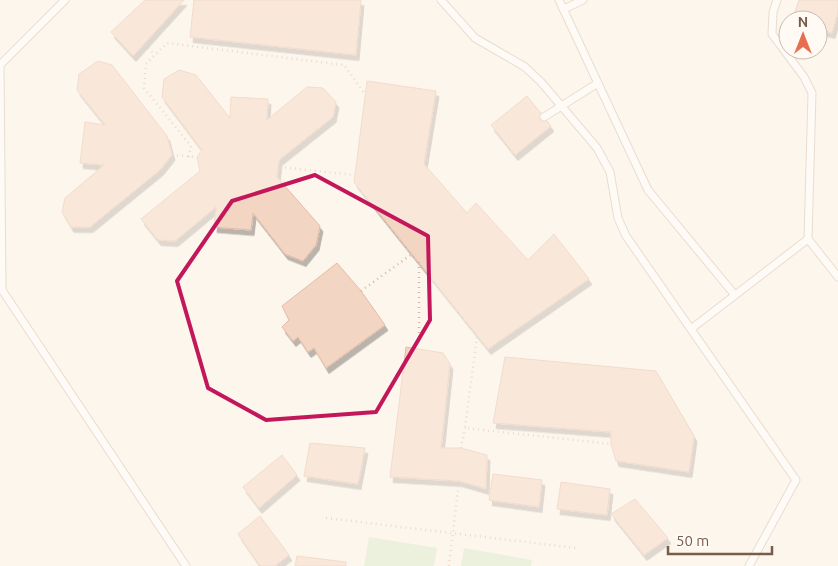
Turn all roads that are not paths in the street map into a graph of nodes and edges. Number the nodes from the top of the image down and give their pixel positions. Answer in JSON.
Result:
{"nodes":[{"id":1,"x":65,"y":0,"type":"edge"},
{"id":2,"x":441,"y":0,"type":"edge"},
{"id":3,"x":559,"y":0,"type":"edge"},
{"id":4,"x":584,"y":0,"type":"edge"},
{"id":5,"x":777,"y":0,"type":"edge"},
{"id":6,"x":564,"y":9,"type":"junction"},
{"id":7,"x":598,"y":83,"type":"junction"},
{"id":8,"x":562,"y":106,"type":"junction"},
{"id":9,"x":544,"y":117,"type":"dead end"},
{"id":10,"x":808,"y":239,"type":"junction"},
{"id":11,"x":838,"y":277,"type":"edge"},
{"id":12,"x":734,"y":294,"type":"junction"},
{"id":13,"x":690,"y":329,"type":"junction"},
{"id":14,"x":186,"y":566,"type":"edge"},
{"id":15,"x":749,"y":566,"type":"edge"}],
"edges":[{"from":1,"to":14,"type":"lane"},
{"from":2,"to":8,"type":"lane"},
{"from":3,"to":6,"type":"lane"},
{"from":4,"to":6,"type":"lane"},
{"from":5,"to":10,"type":"lane"},
{"from":6,"to":7,"type":"lane"},
{"from":7,"to":8,"type":"lane"},
{"from":7,"to":12,"type":"lane"},
{"from":8,"to":9,"type":"lane"},
{"from":8,"to":13,"type":"lane"},
{"from":10,"to":11,"type":"lane"},
{"from":10,"to":12,"type":"lane"},
{"from":12,"to":13,"type":"lane"},
{"from":13,"to":15,"type":"lane"}]}
